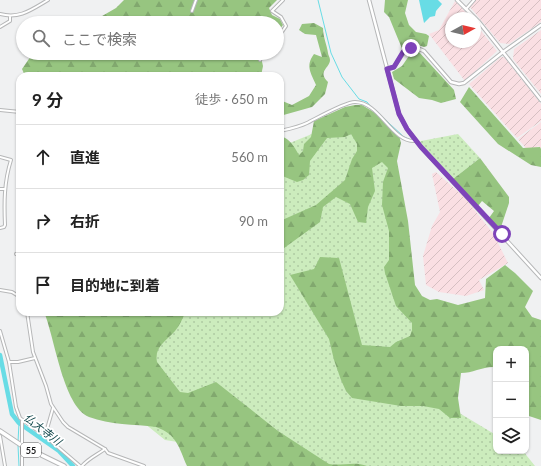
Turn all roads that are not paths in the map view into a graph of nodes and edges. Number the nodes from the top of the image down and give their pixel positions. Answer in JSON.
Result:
{"nodes":[{"id":1,"x":48,"y":0,"type":"edge"},
{"id":2,"x":196,"y":0,"type":"edge"},
{"id":3,"x":283,"y":0,"type":"edge"},
{"id":4,"x":369,"y":0,"type":"edge"},
{"id":5,"x":457,"y":0,"type":"edge"},
{"id":6,"x":474,"y":0,"type":"edge"},
{"id":7,"x":466,"y":8,"type":"junction"},
{"id":8,"x":192,"y":11,"type":"dead end"},
{"id":9,"x":0,"y":14,"type":"edge"},
{"id":10,"x":280,"y":16,"type":"edge"},
{"id":11,"x":10,"y":17,"type":"junction"},
{"id":12,"x":541,"y":25,"type":"edge"},
{"id":13,"x":0,"y":27,"type":"edge"},
{"id":14,"x":503,"y":52,"type":"junction"},
{"id":15,"x":387,"y":69,"type":"junction"},
{"id":16,"x":541,"y":100,"type":"edge"},
{"id":17,"x":0,"y":110,"type":"edge"},
{"id":18,"x":16,"y":112,"type":"edge"},
{"id":19,"x":284,"y":130,"type":"edge"},
{"id":20,"x":417,"y":141,"type":"junction"},
{"id":21,"x":0,"y":157,"type":"edge"},
{"id":22,"x":0,"y":189,"type":"edge"},
{"id":23,"x":6,"y":189,"type":"junction"},
{"id":24,"x":0,"y":228,"type":"edge"},
{"id":25,"x":541,"y":278,"type":"edge"},
{"id":26,"x":0,"y":290,"type":"edge"},
{"id":27,"x":16,"y":294,"type":"edge"},
{"id":28,"x":28,"y":316,"type":"edge"},
{"id":29,"x":0,"y":331,"type":"edge"},
{"id":30,"x":35,"y":358,"type":"junction"},
{"id":31,"x":8,"y":362,"type":"junction"},
{"id":32,"x":53,"y":408,"type":"junction"},
{"id":33,"x":22,"y":421,"type":"junction"},
{"id":34,"x":0,"y":431,"type":"edge"},
{"id":35,"x":0,"y":436,"type":"edge"},
{"id":36,"x":45,"y":436,"type":"junction"},
{"id":37,"x":21,"y":445,"type":"junction"},
{"id":38,"x":105,"y":449,"type":"junction"},
{"id":39,"x":75,"y":462,"type":"junction"},
{"id":40,"x":5,"y":466,"type":"edge"},
{"id":41,"x":22,"y":466,"type":"edge"},
{"id":42,"x":64,"y":466,"type":"edge"},
{"id":43,"x":74,"y":466,"type":"edge"},
{"id":44,"x":81,"y":466,"type":"edge"},
{"id":45,"x":144,"y":466,"type":"edge"}],
"edges":[{"from":1,"to":11,"type":"street"},
{"from":2,"to":8,"type":"street"},
{"from":3,"to":10,"type":"street"},
{"from":4,"to":15,"type":"street"},
{"from":5,"to":7,"type":"street"},
{"from":6,"to":7,"type":"street"},
{"from":7,"to":14,"type":"street"},
{"from":9,"to":11,"type":"street"},
{"from":11,"to":13,"type":"street"},
{"from":12,"to":14,"type":"street"},
{"from":14,"to":15,"type":"street"},
{"from":14,"to":16,"type":"street"},
{"from":15,"to":20,"type":"street"},
{"from":17,"to":18,"type":"street"},
{"from":19,"to":20,"type":"street"},
{"from":20,"to":25,"type":"street"},
{"from":21,"to":23,"type":"street"},
{"from":22,"to":23,"type":"street"},
{"from":23,"to":24,"type":"street"},
{"from":26,"to":27,"type":"street"},
{"from":28,"to":30,"type":"street"},
{"from":29,"to":31,"type":"street"},
{"from":30,"to":31,"type":"street"},
{"from":30,"to":32,"type":"street"},
{"from":31,"to":33,"type":"street"},
{"from":32,"to":36,"type":"street"},
{"from":32,"to":38,"type":"street"},
{"from":33,"to":36,"type":"street"},
{"from":33,"to":37,"type":"street"},
{"from":34,"to":37,"type":"main road","number":"55"},
{"from":35,"to":40,"type":"street"},
{"from":36,"to":39,"type":"street"},
{"from":37,"to":41,"type":"street"},
{"from":37,"to":42,"type":"main road","number":"55"},
{"from":38,"to":44,"type":"street"},
{"from":38,"to":45,"type":"street"},
{"from":39,"to":43,"type":"street"},
{"from":39,"to":44,"type":"street"}]}
